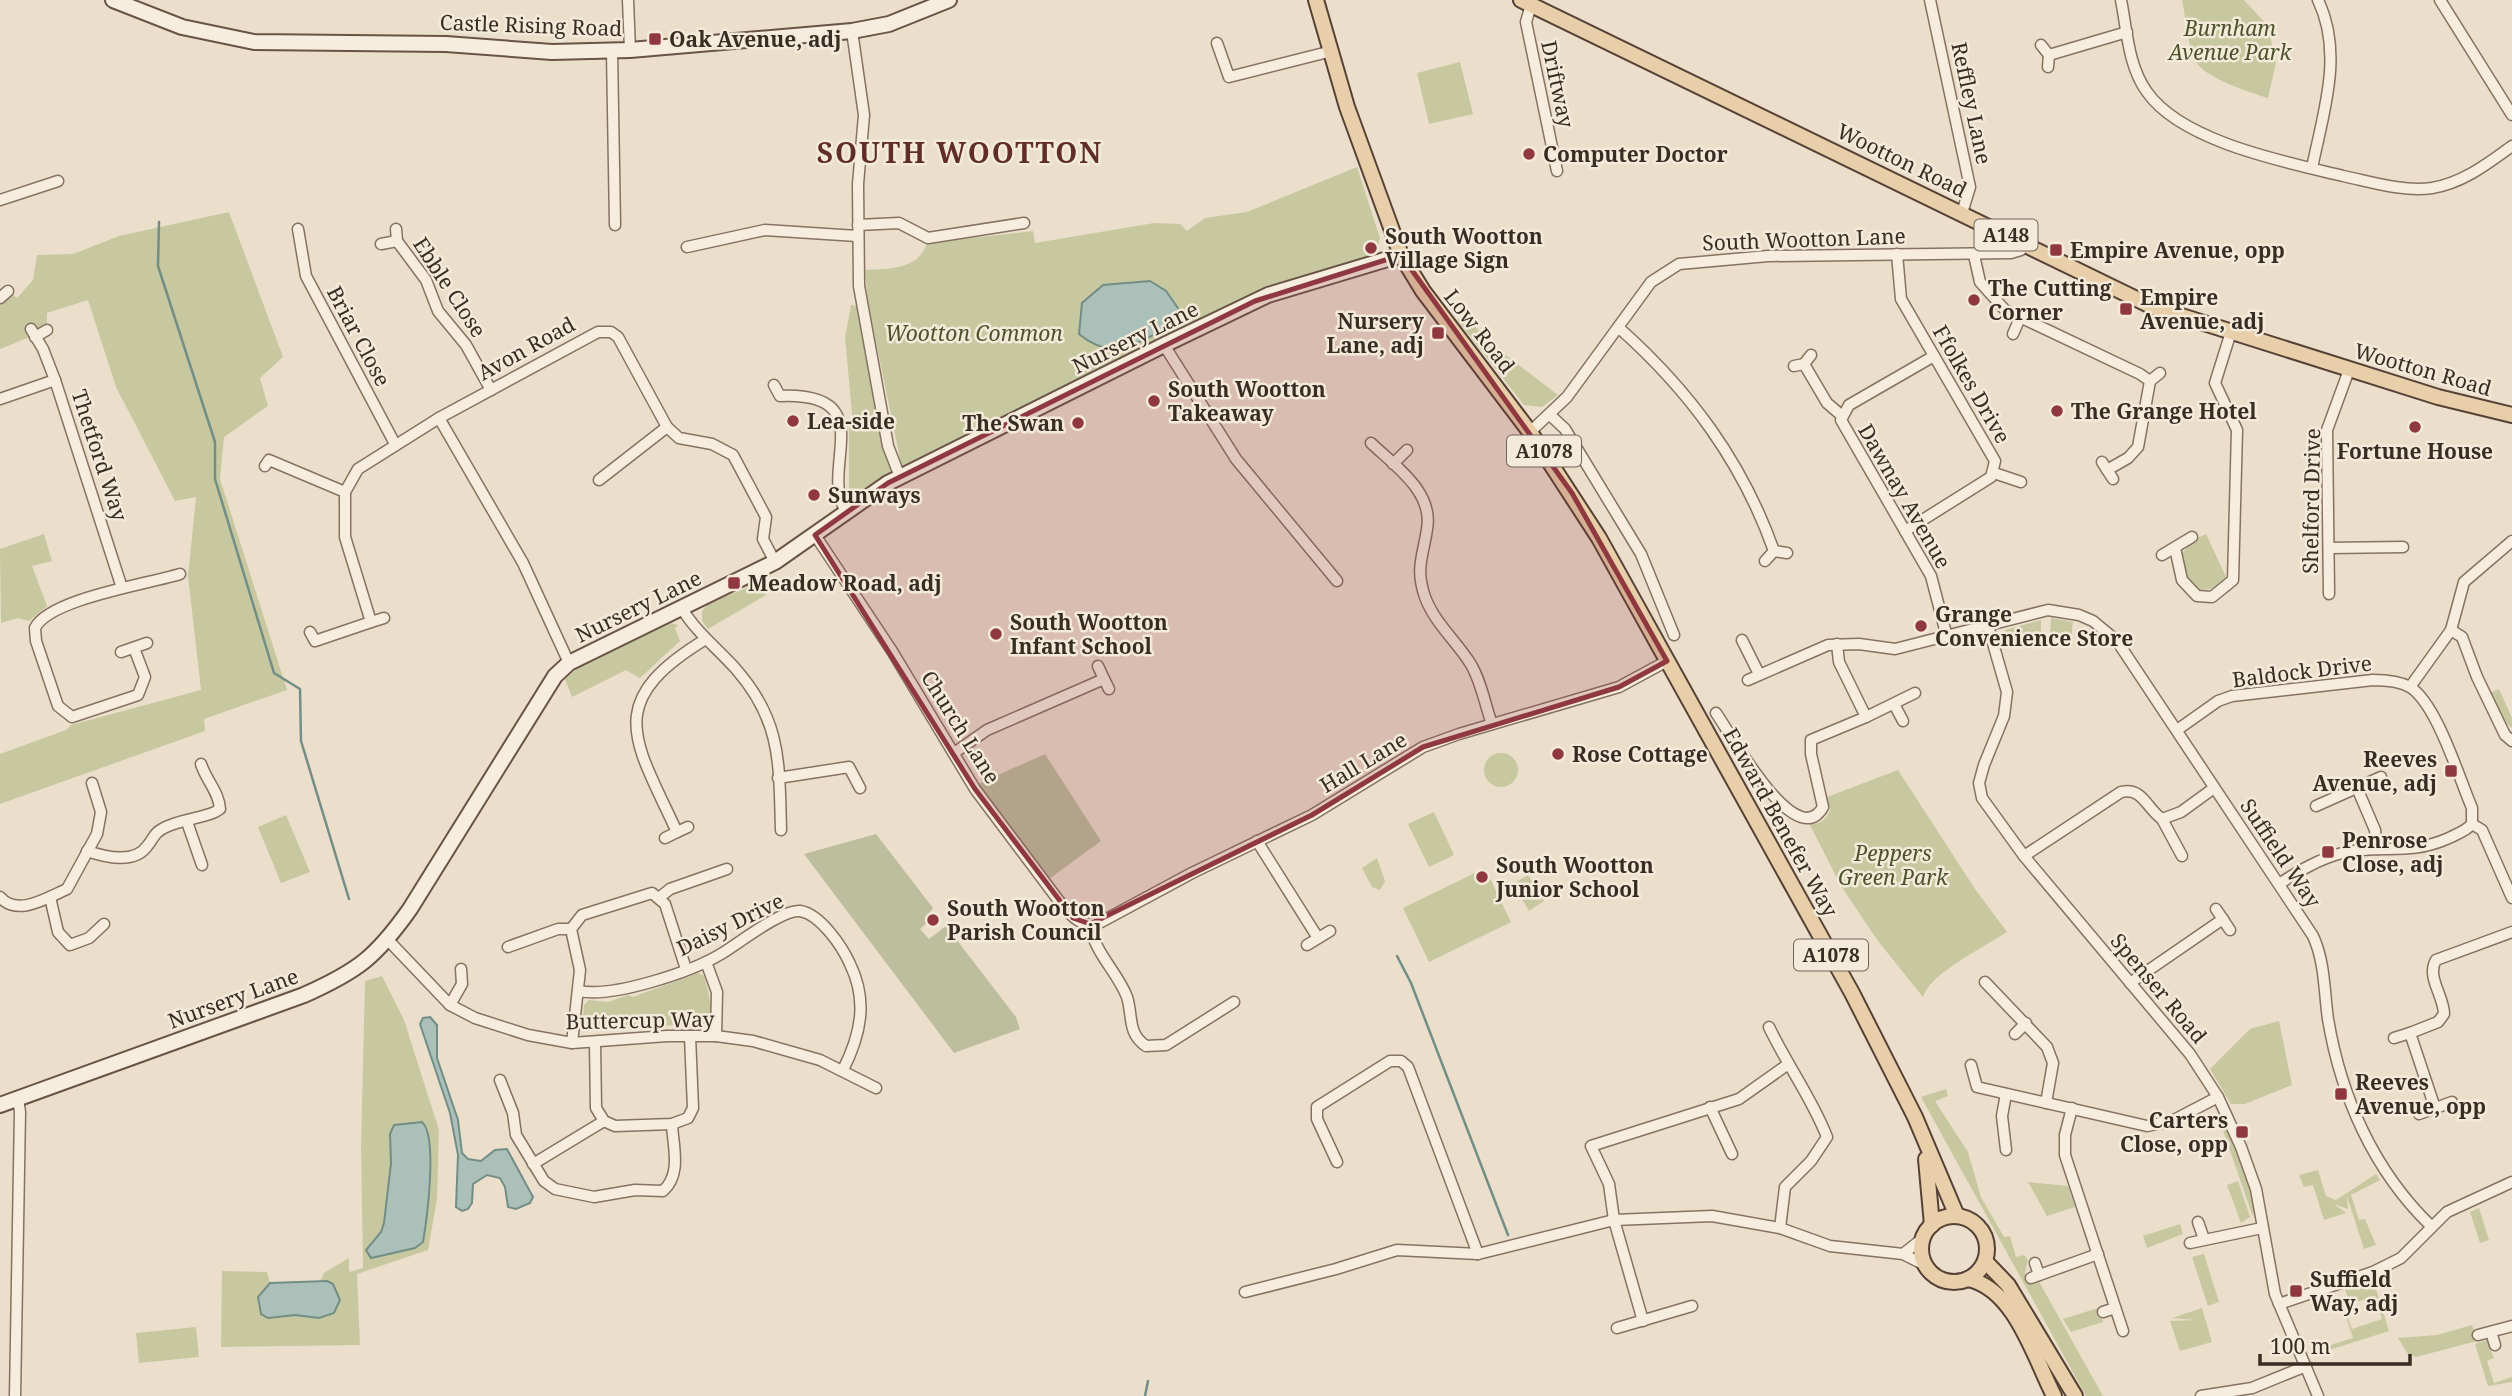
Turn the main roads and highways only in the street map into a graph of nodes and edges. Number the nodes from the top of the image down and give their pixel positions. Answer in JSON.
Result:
{"nodes":[{"id":1,"x":1317,"y":0,"type":"edge"},
{"id":2,"x":1526,"y":2,"type":"edge"},
{"id":3,"x":2512,"y":415,"type":"edge"},
{"id":4,"x":1667,"y":661,"type":"joint"},
{"id":5,"x":1915,"y":1117,"type":"junction"},
{"id":6,"x":1957,"y":1216,"type":"junction"},
{"id":7,"x":1932,"y":1225,"type":"junction"},
{"id":8,"x":1985,"y":1261,"type":"junction"},
{"id":9,"x":1968,"y":1279,"type":"junction"},
{"id":10,"x":2054,"y":1396,"type":"edge"},
{"id":11,"x":2074,"y":1396,"type":"edge"}],
"edges":[{"from":1,"to":4,"type":"main road","name":"Low Road","number":"A1078"},
{"from":2,"to":3,"type":"main road","name":"Wootton Road","number":"A148"},
{"from":4,"to":5,"type":"main road","name":"Edward Benefer Way","number":"A1078"},
{"from":5,"to":6,"type":"main road","name":"Edward Benefer Way","number":"A1078"},
{"from":5,"to":7,"type":"main road","name":"Edward Benefer Way","number":"A1078"},
{"from":6,"to":7,"type":"main road"},
{"from":6,"to":8,"type":"main road"},
{"from":7,"to":9,"type":"main road"},
{"from":8,"to":9,"type":"main road"},
{"from":8,"to":11,"type":"main road"},
{"from":9,"to":10,"type":"main road"}]}
